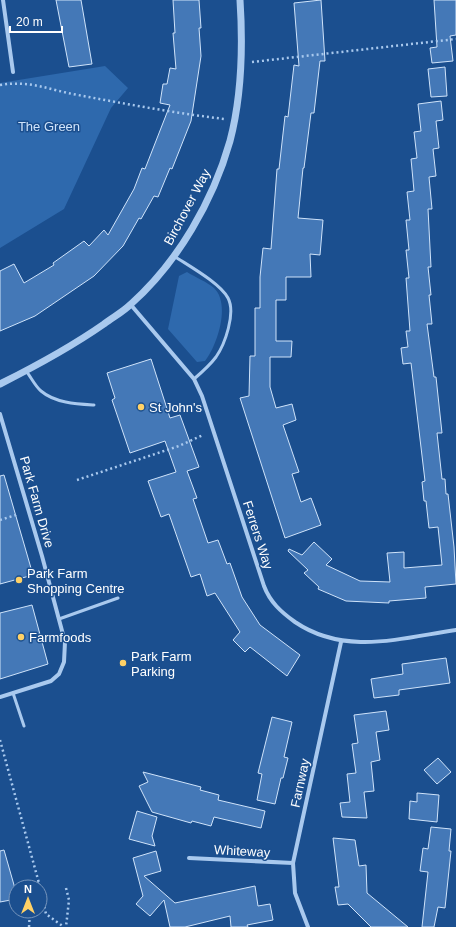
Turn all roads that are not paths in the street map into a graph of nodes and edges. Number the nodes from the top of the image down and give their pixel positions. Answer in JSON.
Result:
{"nodes":[{"id":1,"x":3,"y":0,"type":"edge"},
{"id":2,"x":240,"y":0,"type":"edge"},
{"id":3,"x":13,"y":72,"type":"dead end"},
{"id":4,"x":174,"y":256,"type":"junction"},
{"id":5,"x":130,"y":305,"type":"junction"},
{"id":6,"x":26,"y":371,"type":"junction"},
{"id":7,"x":194,"y":379,"type":"junction"},
{"id":8,"x":0,"y":384,"type":"edge"},
{"id":9,"x":94,"y":405,"type":"dead end"},
{"id":10,"x":0,"y":414,"type":"edge"},
{"id":11,"x":118,"y":598,"type":"dead end"},
{"id":12,"x":59,"y":619,"type":"junction"},
{"id":13,"x":456,"y":630,"type":"edge"},
{"id":14,"x":341,"y":642,"type":"junction"},
{"id":15,"x":14,"y":693,"type":"junction"},
{"id":16,"x":0,"y":697,"type":"edge"},
{"id":17,"x":24,"y":726,"type":"dead end"},
{"id":18,"x":190,"y":858,"type":"dead end"},
{"id":19,"x":293,"y":863,"type":"junction"},
{"id":20,"x":308,"y":927,"type":"edge"}],
"edges":[{"from":1,"to":3,"type":"street"},
{"from":2,"to":4,"type":"street","name":"Birchover Way"},
{"from":4,"to":5,"type":"street","name":"Birchover Way"},
{"from":4,"to":7,"type":"lane"},
{"from":5,"to":6,"type":"street","name":"Birchover Way"},
{"from":5,"to":7,"type":"street","name":"Ferrers Way"},
{"from":6,"to":8,"type":"street","name":"Birchover Way"},
{"from":6,"to":9,"type":"lane"},
{"from":7,"to":14,"type":"street","name":"Ferrers Way"},
{"from":10,"to":12,"type":"street","name":"Park Farm Drive"},
{"from":11,"to":12,"type":"lane"},
{"from":12,"to":15,"type":"street","name":"Park Farm Drive"},
{"from":13,"to":14,"type":"street","name":"Ferrers Way"},
{"from":14,"to":19,"type":"street","name":"Farnway"},
{"from":15,"to":16,"type":"street","name":"Park Farm Drive"},
{"from":15,"to":17,"type":"lane"},
{"from":18,"to":19,"type":"street","name":"Whiteway"},
{"from":19,"to":20,"type":"street","name":"Farnway"}]}
